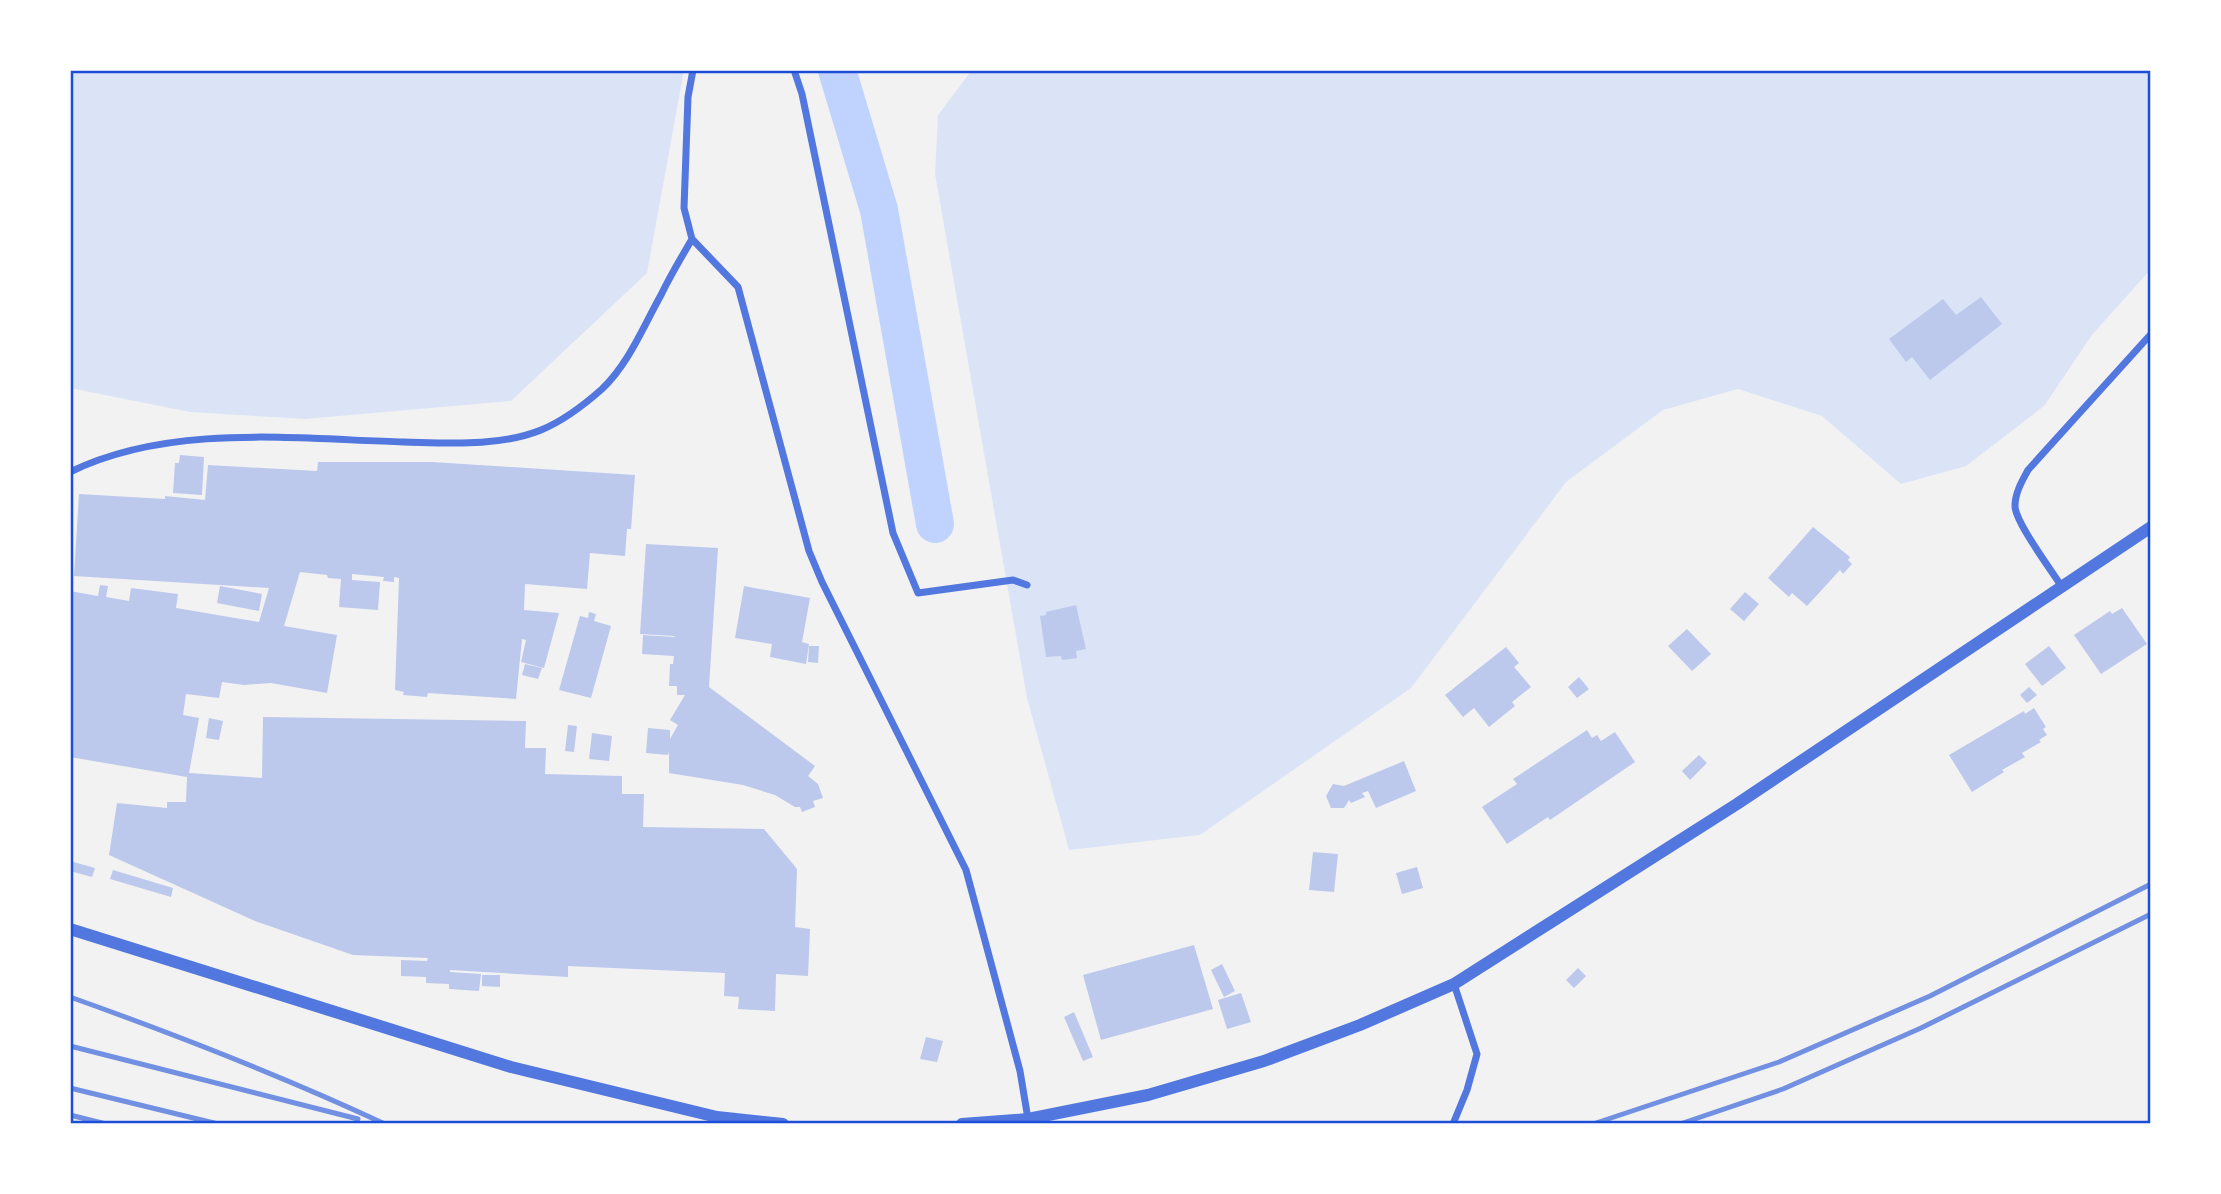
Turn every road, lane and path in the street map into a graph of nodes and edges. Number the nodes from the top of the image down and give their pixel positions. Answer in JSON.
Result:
{"nodes":[{"id":1,"x":693,"y":70,"type":"edge"},
{"id":2,"x":794,"y":70,"type":"edge"},
{"id":3,"x":692,"y":239,"type":"junction"},
{"id":4,"x":2151,"y":334,"type":"edge"},
{"id":5,"x":70,"y":472,"type":"edge"},
{"id":6,"x":2151,"y":527,"type":"edge"},
{"id":7,"x":1027,"y":585,"type":"dead end"},
{"id":8,"x":2062,"y":587,"type":"junction"},
{"id":9,"x":70,"y":929,"type":"edge"},
{"id":10,"x":1454,"y":984,"type":"junction"},
{"id":11,"x":1028,"y":1119,"type":"junction"},
{"id":12,"x":783,"y":1124,"type":"edge"},
{"id":13,"x":962,"y":1124,"type":"edge"},
{"id":14,"x":1453,"y":1124,"type":"edge"}],
"edges":[{"from":1,"to":3,"type":"street"},
{"from":2,"to":7,"type":"street"},
{"from":3,"to":5,"type":"street"},
{"from":3,"to":11,"type":"street"},
{"from":4,"to":8,"type":"street"},
{"from":6,"to":8,"type":"street"},
{"from":8,"to":10,"type":"street"},
{"from":9,"to":12,"type":"street"},
{"from":10,"to":11,"type":"street"},
{"from":10,"to":14,"type":"street"},
{"from":11,"to":13,"type":"street"}]}
